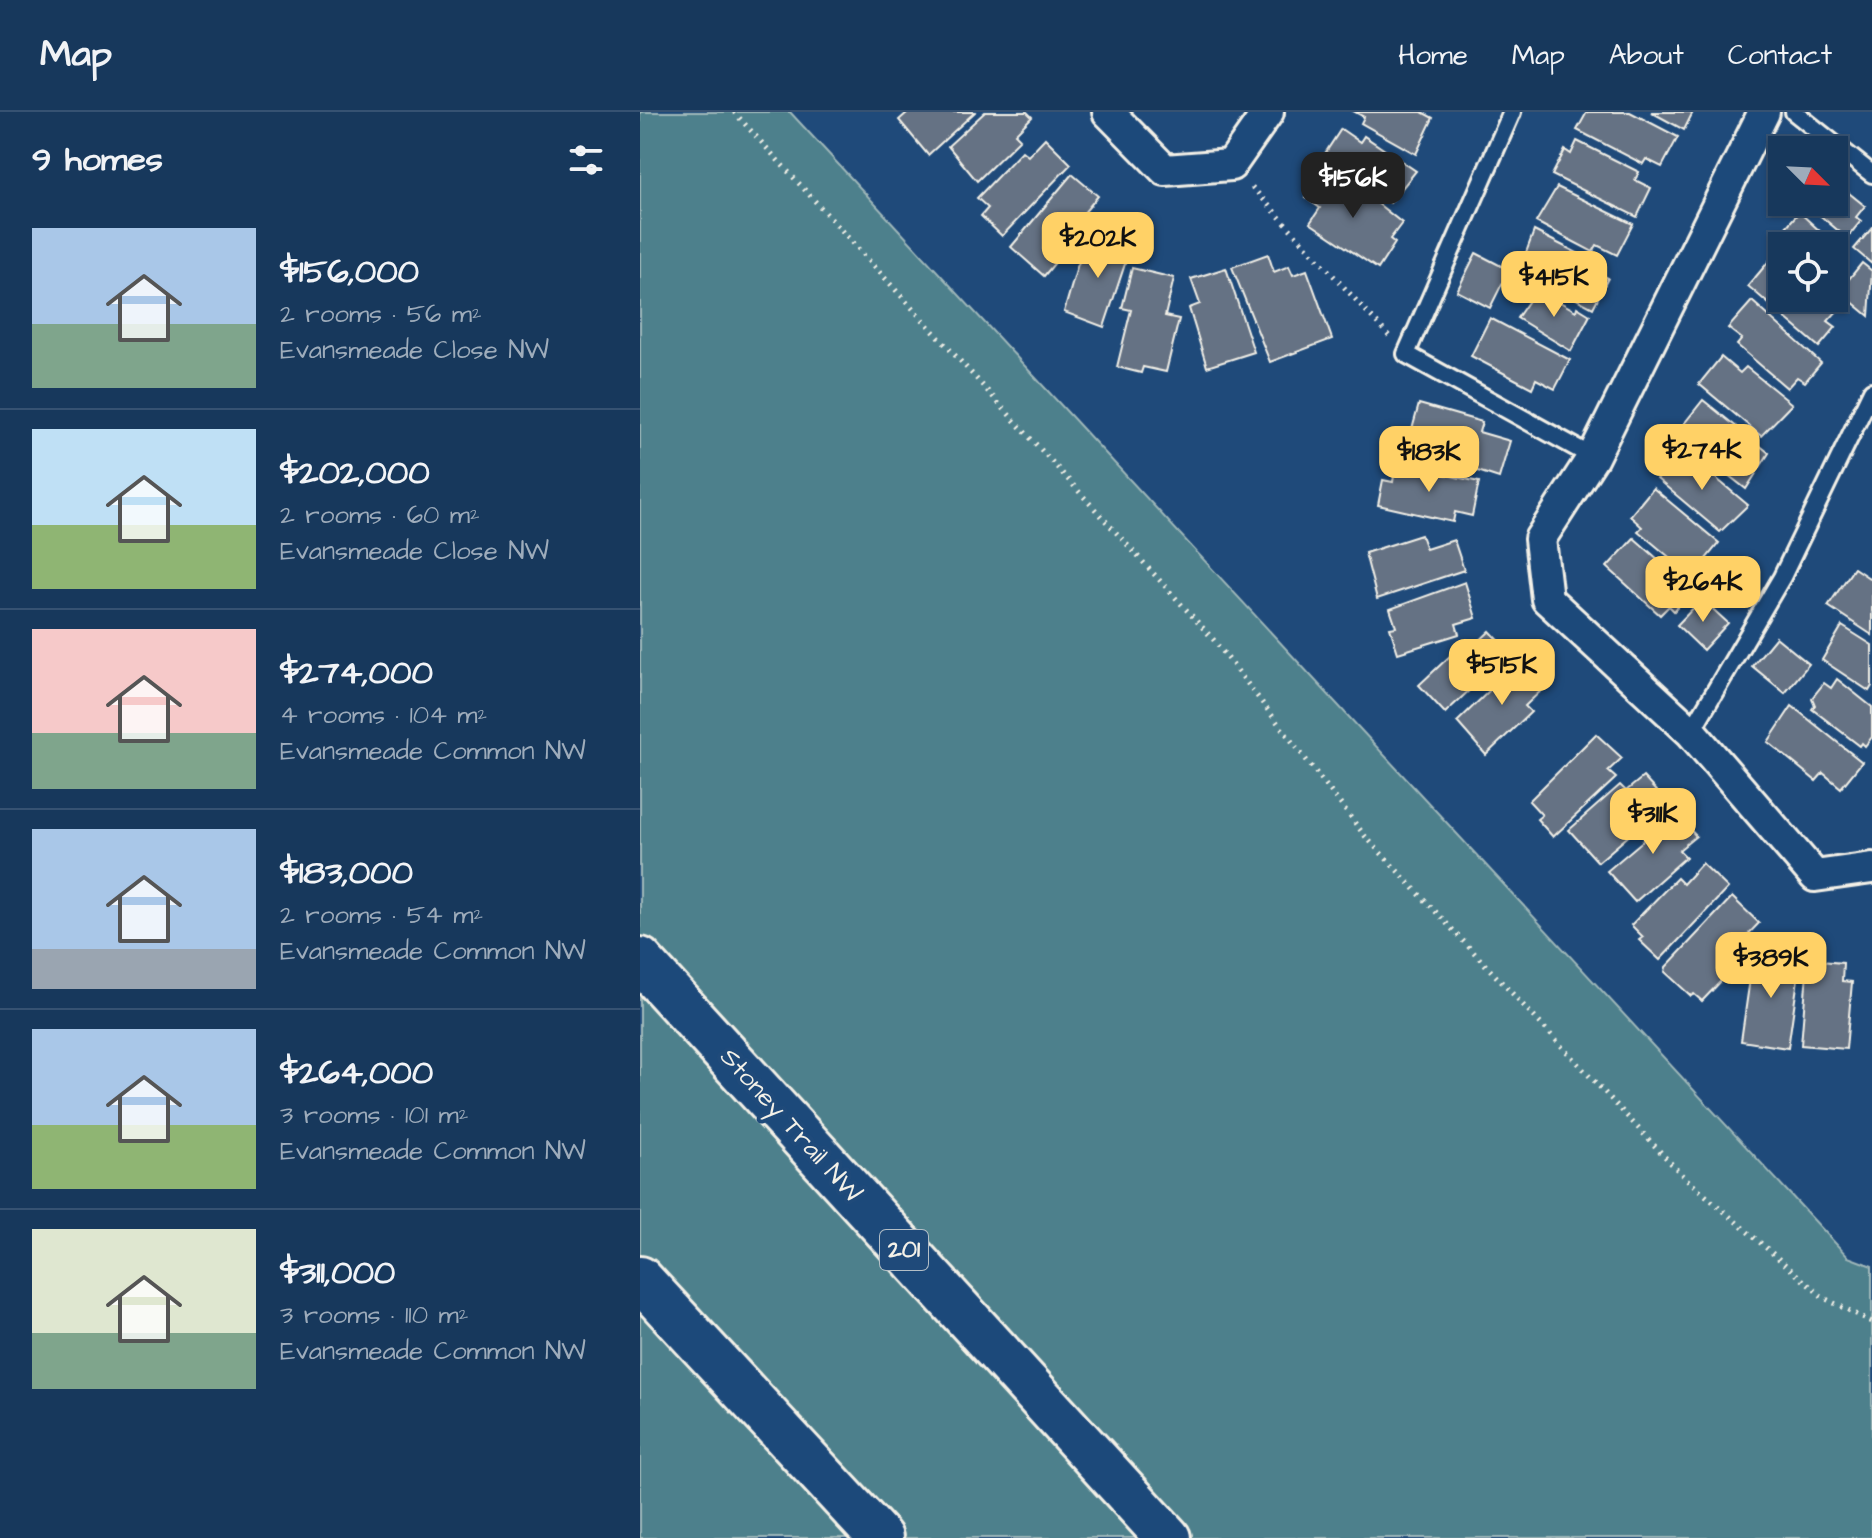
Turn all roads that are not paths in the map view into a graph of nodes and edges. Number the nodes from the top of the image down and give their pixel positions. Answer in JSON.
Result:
{"nodes":[{"id":1,"x":1108,"y":112,"type":"edge"},
{"id":2,"x":1268,"y":112,"type":"edge"},
{"id":3,"x":1512,"y":112,"type":"edge"},
{"id":4,"x":1764,"y":112,"type":"edge"},
{"id":5,"x":1794,"y":112,"type":"edge"},
{"id":6,"x":1872,"y":174,"type":"edge"},
{"id":7,"x":1872,"y":391,"type":"edge"},
{"id":8,"x":1593,"y":457,"type":"junction"},
{"id":9,"x":1691,"y":732,"type":"junction"},
{"id":10,"x":1872,"y":868,"type":"edge"},
{"id":11,"x":640,"y":960,"type":"edge"},
{"id":12,"x":640,"y":1279,"type":"edge"},
{"id":13,"x":880,"y":1538,"type":"edge"},
{"id":14,"x":1168,"y":1538,"type":"edge"}],
"edges":[{"from":1,"to":2,"type":"street"},
{"from":3,"to":8,"type":"lane"},
{"from":4,"to":8,"type":"street"},
{"from":5,"to":6,"type":"lane"},
{"from":7,"to":9,"type":"lane"},
{"from":8,"to":9,"type":"street"},
{"from":9,"to":10,"type":"street"},
{"from":11,"to":14,"type":"highway","name":"Stoney Trail NW","number":"201"},
{"from":12,"to":13,"type":"highway"}]}
